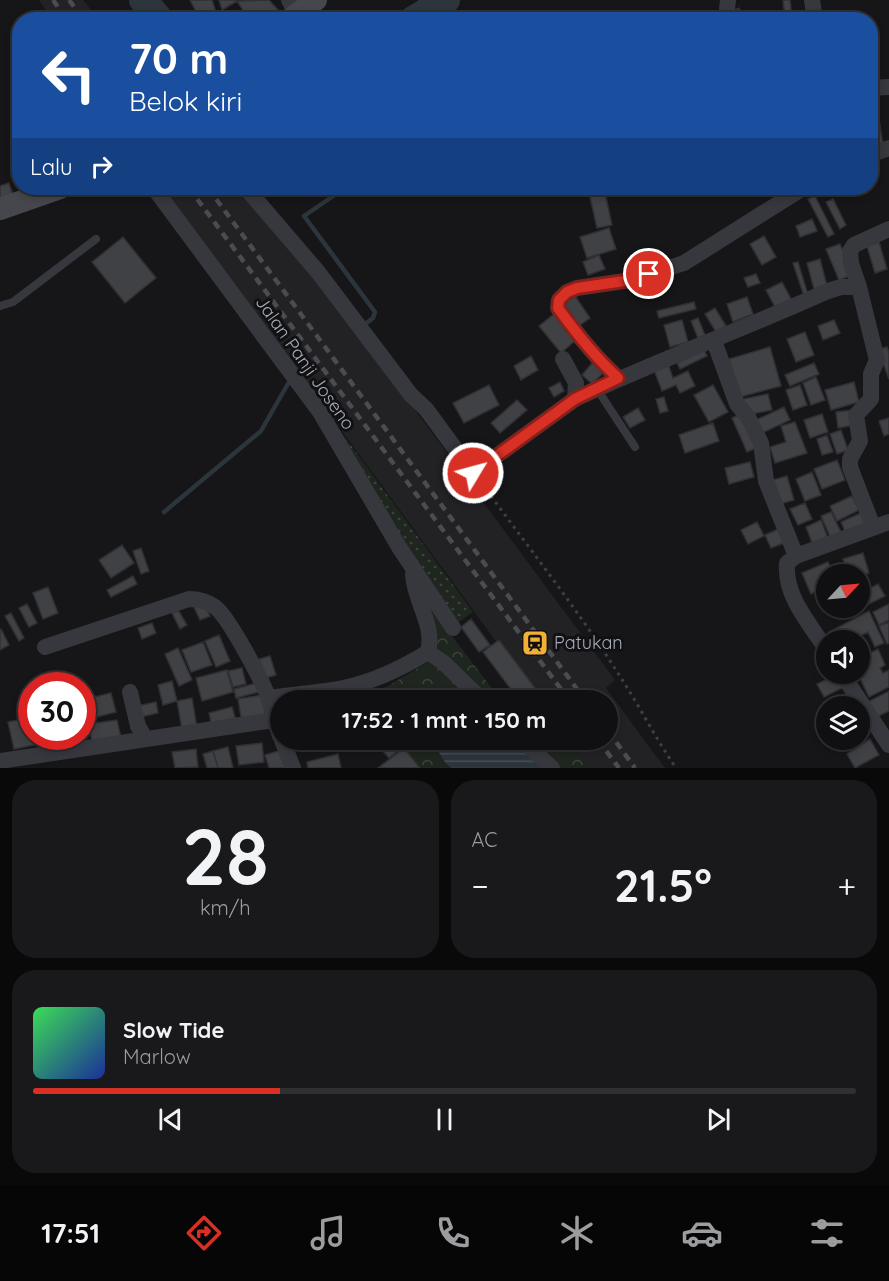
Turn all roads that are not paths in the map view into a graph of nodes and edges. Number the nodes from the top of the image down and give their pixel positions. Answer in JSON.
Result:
{"nodes":[{"id":1,"x":316,"y":0,"type":"edge"},
{"id":2,"x":291,"y":11,"type":"edge"},
{"id":3,"x":40,"y":195,"type":"edge"},
{"id":4,"x":159,"y":195,"type":"edge"},
{"id":5,"x":252,"y":195,"type":"edge"},
{"id":6,"x":792,"y":195,"type":"edge"},
{"id":7,"x":0,"y":209,"type":"edge"},
{"id":8,"x":889,"y":229,"type":"edge"},
{"id":9,"x":96,"y":239,"type":"dead end"},
{"id":10,"x":859,"y":287,"type":"junction"},
{"id":11,"x":0,"y":306,"type":"edge"},
{"id":12,"x":714,"y":340,"type":"junction"},
{"id":13,"x":563,"y":359,"type":"dead end"},
{"id":14,"x":618,"y":378,"type":"junction"},
{"id":15,"x":597,"y":388,"type":"junction"},
{"id":16,"x":575,"y":399,"type":"junction"},
{"id":17,"x":635,"y":447,"type":"dead end"},
{"id":18,"x":881,"y":525,"type":"edge"},
{"id":19,"x":796,"y":556,"type":"junction"},
{"id":20,"x":413,"y":568,"type":"junction"},
{"id":21,"x":453,"y":628,"type":"dead end"},
{"id":22,"x":816,"y":634,"type":"edge"},
{"id":23,"x":45,"y":647,"type":"dead end"},
{"id":24,"x":428,"y":652,"type":"junction"},
{"id":25,"x":849,"y":684,"type":"edge"},
{"id":26,"x":472,"y":690,"type":"edge"},
{"id":27,"x":130,"y":692,"type":"dead end"},
{"id":28,"x":269,"y":698,"type":"junction"},
{"id":29,"x":270,"y":702,"type":"edge"},
{"id":30,"x":270,"y":721,"type":"edge"},
{"id":31,"x":145,"y":738,"type":"junction"},
{"id":32,"x":889,"y":745,"type":"edge"},
{"id":33,"x":286,"y":750,"type":"edge"},
{"id":34,"x":533,"y":750,"type":"edge"},
{"id":35,"x":0,"y":761,"type":"edge"},
{"id":36,"x":293,"y":768,"type":"edge"},
{"id":37,"x":552,"y":768,"type":"edge"}],
"edges":[{"from":1,"to":2,"type":"main road"},
{"from":3,"to":7,"type":"main road"},
{"from":4,"to":20,"type":"street","name":"Jalan Panji Joseno"},
{"from":5,"to":16,"type":"street"},
{"from":6,"to":14,"type":"street"},
{"from":8,"to":10,"type":"street"},
{"from":9,"to":11,"type":"lane"},
{"from":10,"to":12,"type":"street"},
{"from":10,"to":18,"type":"street"},
{"from":12,"to":14,"type":"street"},
{"from":12,"to":19,"type":"street"},
{"from":13,"to":16,"type":"street"},
{"from":14,"to":15,"type":"street"},
{"from":15,"to":16,"type":"street"},
{"from":15,"to":17,"type":"lane"},
{"from":18,"to":19,"type":"street"},
{"from":19,"to":22,"type":"street"},
{"from":20,"to":21,"type":"street","name":"Jalan Panji Joseno"},
{"from":20,"to":24,"type":"street"},
{"from":23,"to":28,"type":"street"},
{"from":24,"to":26,"type":"street"},
{"from":24,"to":28,"type":"street"},
{"from":25,"to":32,"type":"street"},
{"from":27,"to":31,"type":"street"},
{"from":28,"to":29,"type":"street"},
{"from":30,"to":31,"type":"street"},
{"from":31,"to":35,"type":"street"},
{"from":33,"to":36,"type":"street"},
{"from":34,"to":37,"type":"street"}]}
